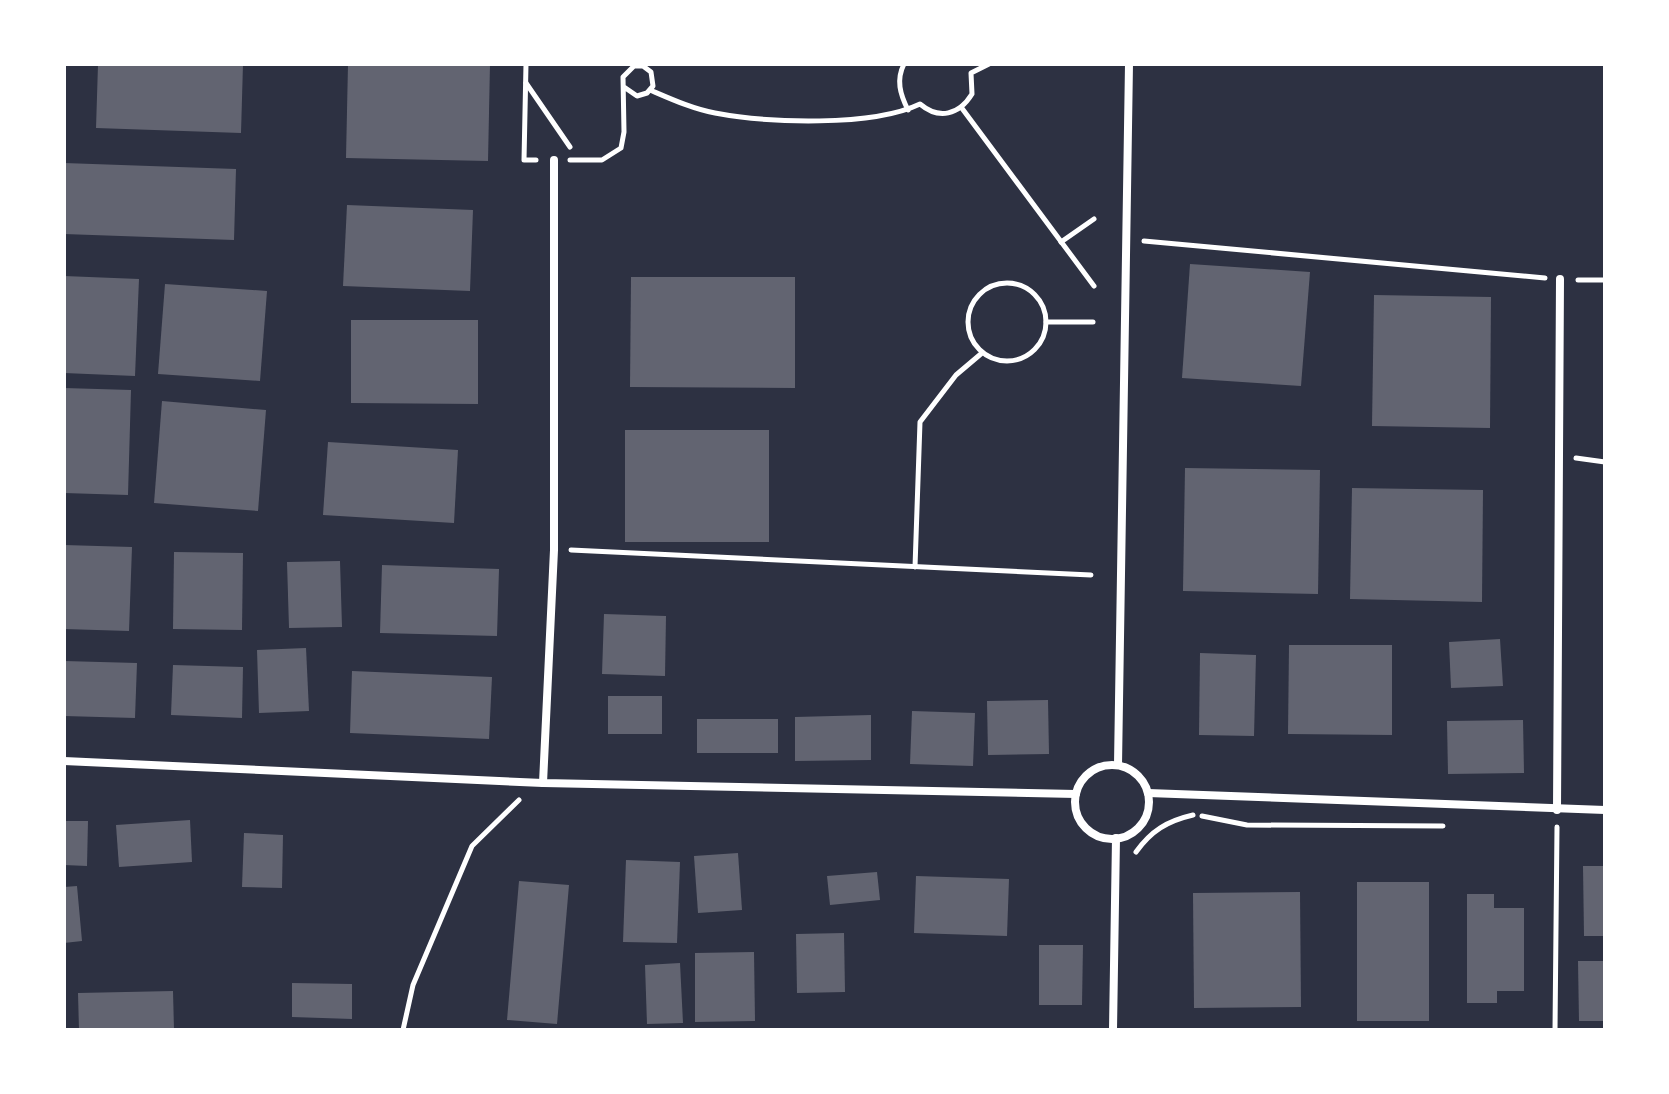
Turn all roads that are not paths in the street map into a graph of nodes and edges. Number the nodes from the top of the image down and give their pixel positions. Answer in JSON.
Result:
{"nodes":[{"id":1,"x":1129,"y":64,"type":"edge"},
{"id":2,"x":554,"y":160,"type":"road end"},
{"id":3,"x":1560,"y":279,"type":"road end"},
{"id":4,"x":64,"y":761,"type":"edge"},
{"id":5,"x":1118,"y":765,"type":"junction"},
{"id":6,"x":543,"y":783,"type":"junction"},
{"id":7,"x":1148,"y":793,"type":"junction"},
{"id":8,"x":1076,"y":794,"type":"junction"},
{"id":9,"x":1557,"y":810,"type":"junction"},
{"id":10,"x":1605,"y":810,"type":"edge"},
{"id":11,"x":1116,"y":838,"type":"junction"},
{"id":12,"x":1113,"y":1030,"type":"edge"}],
"edges":[{"from":1,"to":5,"type":"street"},
{"from":2,"to":6,"type":"street"},
{"from":3,"to":9,"type":"street"},
{"from":4,"to":6,"type":"street"},
{"from":5,"to":7,"type":"street"},
{"from":5,"to":8,"type":"street"},
{"from":6,"to":8,"type":"street"},
{"from":7,"to":9,"type":"street"},
{"from":7,"to":11,"type":"street"},
{"from":8,"to":11,"type":"street"},
{"from":9,"to":10,"type":"street"},
{"from":11,"to":12,"type":"street"}]}
